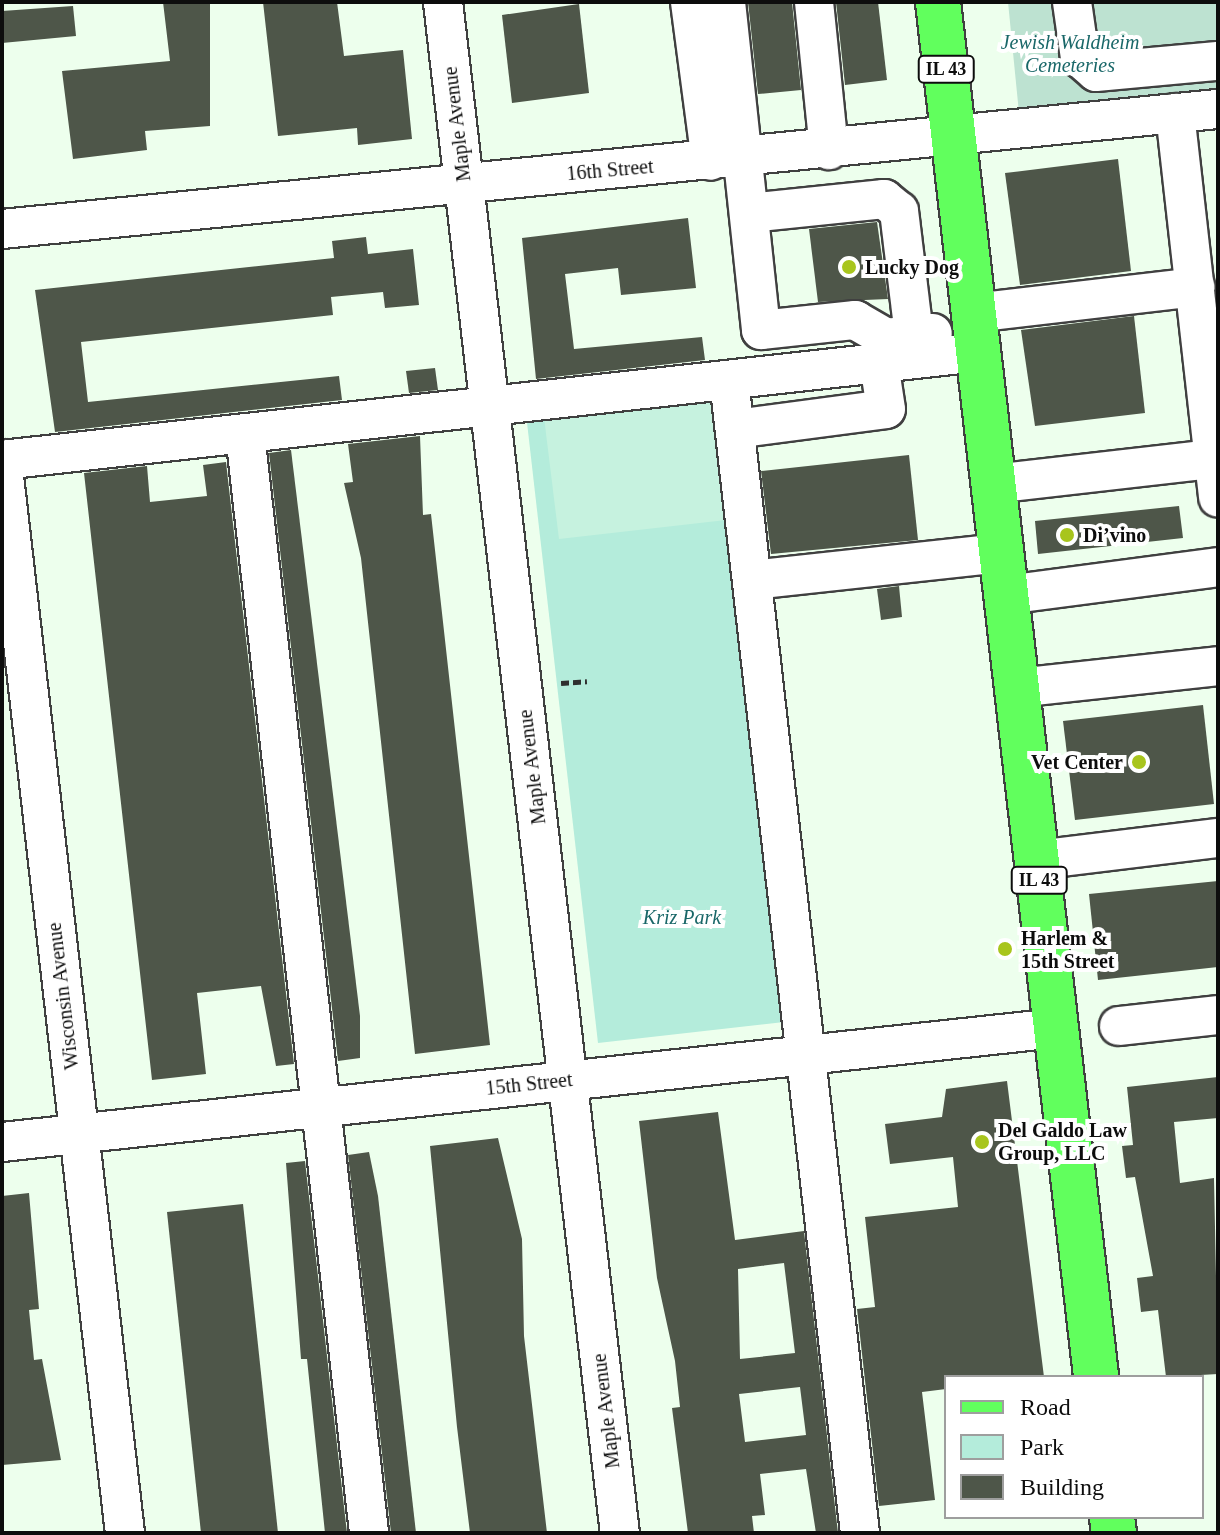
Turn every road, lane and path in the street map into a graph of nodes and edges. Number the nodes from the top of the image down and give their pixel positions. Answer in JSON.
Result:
{"nodes":[{"id":1,"x":443,"y":2,"type":"edge"},
{"id":2,"x":690,"y":2,"type":"edge"},
{"id":3,"x":726,"y":2,"type":"edge"},
{"id":4,"x":814,"y":2,"type":"edge"},
{"id":5,"x":938,"y":2,"type":"edge"},
{"id":6,"x":1072,"y":2,"type":"edge"},
{"id":7,"x":1218,"y":61,"type":"edge"},
{"id":8,"x":1218,"y":109,"type":"edge"},
{"id":9,"x":1175,"y":113,"type":"junction"},
{"id":10,"x":953,"y":135,"type":"junction"},
{"id":11,"x":829,"y":150,"type":"junction"},
{"id":12,"x":727,"y":159,"type":"junction"},
{"id":13,"x":464,"y":183,"type":"junction"},
{"id":14,"x":749,"y":213,"type":"junction"},
{"id":15,"x":2,"y":229,"type":"edge"},
{"id":16,"x":1195,"y":287,"type":"junction"},
{"id":17,"x":761,"y":330,"type":"junction"},
{"id":18,"x":976,"y":331,"type":"junction"},
{"id":19,"x":914,"y":335,"type":"junction"},
{"id":20,"x":879,"y":363,"type":"junction"},
{"id":21,"x":748,"y":378,"type":"junction"},
{"id":22,"x":490,"y":406,"type":"junction"},
{"id":23,"x":735,"y":429,"type":"junction"},
{"id":24,"x":245,"y":434,"type":"junction"},
{"id":25,"x":1214,"y":459,"type":"junction"},
{"id":26,"x":2,"y":460,"type":"edge"},
{"id":27,"x":993,"y":484,"type":"junction"},
{"id":28,"x":1218,"y":498,"type":"edge"},
{"id":29,"x":1218,"y":567,"type":"edge"},
{"id":30,"x":1004,"y":574,"type":"junction"},
{"id":31,"x":752,"y":580,"type":"junction"},
{"id":32,"x":9,"y":583,"type":"edge"},
{"id":33,"x":1218,"y":666,"type":"edge"},
{"id":34,"x":587,"y":681,"type":"dead end"},
{"id":35,"x":561,"y":683,"type":"dead end"},
{"id":36,"x":1016,"y":688,"type":"junction"},
{"id":37,"x":1218,"y":838,"type":"edge"},
{"id":38,"x":1036,"y":860,"type":"junction"},
{"id":39,"x":1218,"y":1015,"type":"edge"},
{"id":40,"x":1119,"y":1026,"type":"dead end"},
{"id":41,"x":1056,"y":1028,"type":"junction"},
{"id":42,"x":806,"y":1055,"type":"junction"},
{"id":43,"x":568,"y":1080,"type":"junction"},
{"id":44,"x":321,"y":1108,"type":"junction"},
{"id":45,"x":79,"y":1133,"type":"junction"},
{"id":46,"x":2,"y":1142,"type":"edge"},
{"id":47,"x":1096,"y":1375,"type":"edge"},
{"id":48,"x":125,"y":1533,"type":"edge"},
{"id":49,"x":369,"y":1533,"type":"edge"},
{"id":50,"x":620,"y":1533,"type":"edge"},
{"id":51,"x":860,"y":1533,"type":"edge"}],
"edges":[{"from":1,"to":13,"type":"street","name":"Maple Avenue"},
{"from":2,"to":12,"type":"street"},
{"from":3,"to":12,"type":"street"},
{"from":4,"to":11,"type":"street"},
{"from":5,"to":10,"type":"main road","number":"IL 43"},
{"from":6,"to":7,"type":"street"},
{"from":8,"to":9,"type":"street","name":"16th Street"},
{"from":9,"to":10,"type":"street","name":"16th Street"},
{"from":9,"to":16,"type":"street"},
{"from":10,"to":11,"type":"street","name":"16th Street"},
{"from":10,"to":18,"type":"main road","number":"IL 43"},
{"from":11,"to":12,"type":"street","name":"16th Street"},
{"from":12,"to":13,"type":"street","name":"16th Street"},
{"from":12,"to":14,"type":"street"},
{"from":13,"to":15,"type":"street","name":"16th Street"},
{"from":13,"to":22,"type":"street","name":"Maple Avenue"},
{"from":14,"to":17,"type":"street"},
{"from":14,"to":19,"type":"street"},
{"from":16,"to":18,"type":"street"},
{"from":16,"to":25,"type":"street"},
{"from":17,"to":19,"type":"street"},
{"from":17,"to":21,"type":"street"},
{"from":18,"to":19,"type":"street"},
{"from":18,"to":20,"type":"street"},
{"from":18,"to":27,"type":"main road","number":"IL 43"},
{"from":20,"to":21,"type":"street"},
{"from":20,"to":23,"type":"street"},
{"from":21,"to":22,"type":"street"},
{"from":21,"to":23,"type":"street"},
{"from":22,"to":24,"type":"street"},
{"from":22,"to":43,"type":"street","name":"Maple Avenue"},
{"from":23,"to":31,"type":"street"},
{"from":24,"to":26,"type":"street"},
{"from":24,"to":44,"type":"street"},
{"from":25,"to":27,"type":"street"},
{"from":25,"to":28,"type":"street"},
{"from":26,"to":32,"type":"street","name":"Wisconsin Avenue"},
{"from":27,"to":30,"type":"main road","number":"IL 43"},
{"from":29,"to":30,"type":"street"},
{"from":30,"to":31,"type":"street"},
{"from":30,"to":36,"type":"main road","number":"IL 43"},
{"from":31,"to":42,"type":"street"},
{"from":32,"to":45,"type":"street","name":"Wisconsin Avenue"},
{"from":33,"to":36,"type":"street"},
{"from":34,"to":35,"type":"path"},
{"from":36,"to":38,"type":"main road","number":"IL 43"},
{"from":37,"to":38,"type":"street"},
{"from":38,"to":41,"type":"main road","number":"IL 43"},
{"from":39,"to":40,"type":"street"},
{"from":41,"to":42,"type":"street","name":"15th Street"},
{"from":41,"to":47,"type":"main road","number":"IL 43"},
{"from":42,"to":43,"type":"street","name":"15th Street"},
{"from":42,"to":51,"type":"street"},
{"from":43,"to":44,"type":"street","name":"15th Street"},
{"from":43,"to":50,"type":"street","name":"Maple Avenue"},
{"from":44,"to":45,"type":"street","name":"15th Street"},
{"from":44,"to":49,"type":"street"},
{"from":45,"to":46,"type":"street","name":"15th Street"},
{"from":45,"to":48,"type":"street","name":"Wisconsin Avenue"}]}
